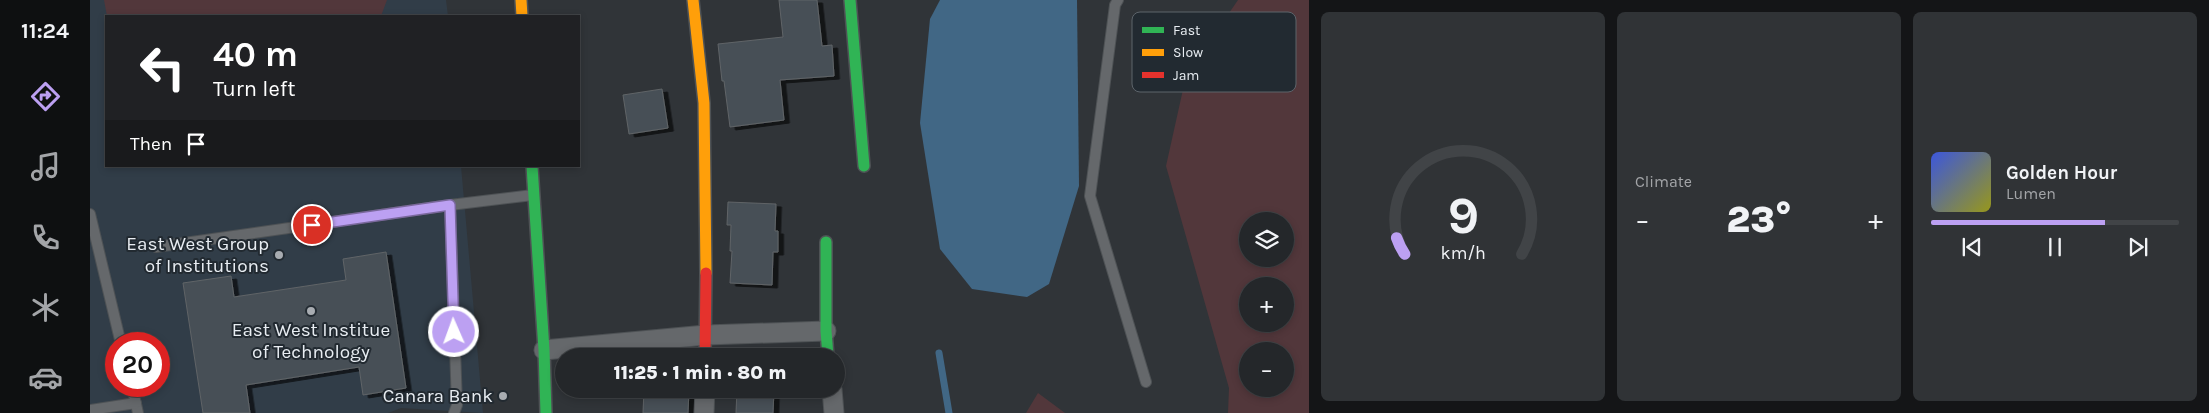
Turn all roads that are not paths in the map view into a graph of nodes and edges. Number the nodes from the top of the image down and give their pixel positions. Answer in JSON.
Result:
{"nodes":[{"id":1,"x":521,"y":0,"type":"edge"},
{"id":2,"x":693,"y":0,"type":"edge"},
{"id":3,"x":850,"y":0,"type":"edge"},
{"id":4,"x":1118,"y":0,"type":"edge"},
{"id":5,"x":522,"y":15,"type":"edge"},
{"id":6,"x":864,"y":166,"type":"dead end"},
{"id":7,"x":532,"y":167,"type":"edge"},
{"id":8,"x":534,"y":195,"type":"junction"},
{"id":9,"x":450,"y":205,"type":"junction"},
{"id":10,"x":90,"y":214,"type":"edge"},
{"id":11,"x":826,"y":242,"type":"dead end"},
{"id":12,"x":156,"y":247,"type":"dead end"},
{"id":13,"x":826,"y":331,"type":"junction"},
{"id":14,"x":118,"y":332,"type":"edge"},
{"id":15,"x":706,"y":336,"type":"junction"},
{"id":16,"x":705,"y":348,"type":"edge"},
{"id":17,"x":827,"y":348,"type":"edge"},
{"id":18,"x":544,"y":350,"type":"junction"},
{"id":19,"x":1146,"y":382,"type":"dead end"},
{"id":20,"x":705,"y":398,"type":"edge"},
{"id":21,"x":833,"y":398,"type":"edge"},
{"id":22,"x":137,"y":408,"type":"edge"},
{"id":23,"x":90,"y":410,"type":"edge"},
{"id":24,"x":454,"y":413,"type":"edge"},
{"id":25,"x":546,"y":413,"type":"edge"},
{"id":26,"x":704,"y":413,"type":"edge"},
{"id":27,"x":834,"y":413,"type":"edge"}],
"edges":[{"from":1,"to":5,"type":"street"},
{"from":2,"to":15,"type":"street"},
{"from":3,"to":6,"type":"street"},
{"from":4,"to":19,"type":"lane"},
{"from":7,"to":8,"type":"street"},
{"from":8,"to":9,"type":"lane"},
{"from":8,"to":18,"type":"street"},
{"from":9,"to":12,"type":"lane"},
{"from":9,"to":24,"type":"lane"},
{"from":10,"to":14,"type":"lane"},
{"from":11,"to":13,"type":"street"},
{"from":13,"to":15,"type":"street"},
{"from":13,"to":17,"type":"street"},
{"from":15,"to":16,"type":"street"},
{"from":15,"to":18,"type":"street"},
{"from":18,"to":25,"type":"street"},
{"from":20,"to":26,"type":"street"},
{"from":21,"to":27,"type":"street"},
{"from":22,"to":23,"type":"lane"}]}
